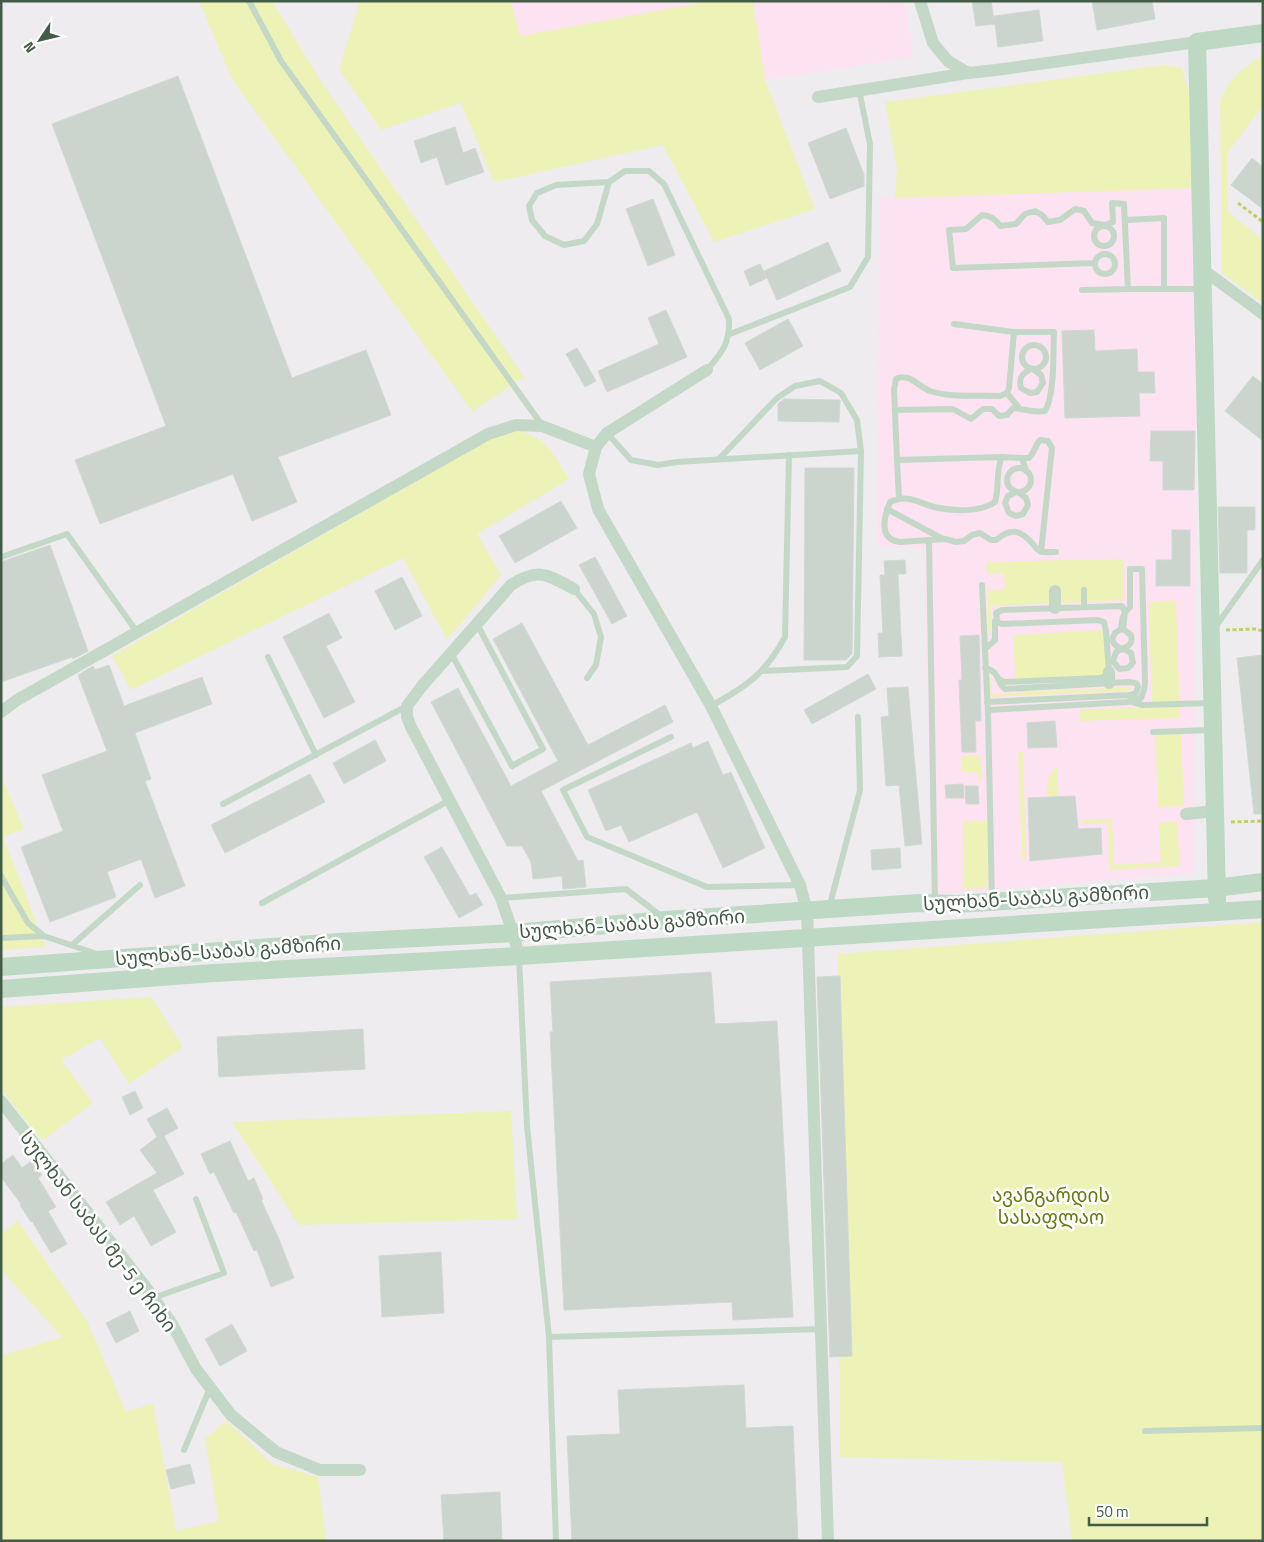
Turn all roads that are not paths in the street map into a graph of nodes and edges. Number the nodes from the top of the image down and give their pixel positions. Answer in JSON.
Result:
{"nodes":[{"id":1,"x":249,"y":1,"type":"edge"},
{"id":2,"x":920,"y":1,"type":"edge"},
{"id":3,"x":1263,"y":34,"type":"edge"},
{"id":4,"x":1197,"y":42,"type":"junction"},
{"id":5,"x":968,"y":73,"type":"junction"},
{"id":6,"x":859,"y":90,"type":"junction"},
{"id":7,"x":818,"y":97,"type":"dead end"},
{"id":8,"x":609,"y":182,"type":"junction"},
{"id":9,"x":1125,"y":220,"type":"junction"},
{"id":10,"x":1094,"y":263,"type":"dead end"},
{"id":11,"x":1202,"y":269,"type":"junction"},
{"id":12,"x":1128,"y":288,"type":"junction"},
{"id":13,"x":1164,"y":289,"type":"junction"},
{"id":14,"x":1202,"y":289,"type":"junction"},
{"id":15,"x":1082,"y":290,"type":"dead end"},
{"id":16,"x":1263,"y":314,"type":"edge"},
{"id":17,"x":954,"y":324,"type":"dead end"},
{"id":18,"x":1014,"y":332,"type":"junction"},
{"id":19,"x":1034,"y":332,"type":"junction"},
{"id":20,"x":730,"y":334,"type":"junction"},
{"id":21,"x":1033,"y":346,"type":"junction"},
{"id":22,"x":707,"y":370,"type":"joint"},
{"id":23,"x":1007,"y":393,"type":"junction"},
{"id":24,"x":1020,"y":409,"type":"junction"},
{"id":25,"x":895,"y":410,"type":"junction"},
{"id":26,"x":542,"y":426,"type":"junction"},
{"id":27,"x":607,"y":433,"type":"junction"},
{"id":28,"x":596,"y":447,"type":"junction"},
{"id":29,"x":861,"y":451,"type":"junction"},
{"id":30,"x":789,"y":455,"type":"junction"},
{"id":31,"x":1002,"y":457,"type":"junction"},
{"id":32,"x":1022,"y":458,"type":"junction"},
{"id":33,"x":719,"y":459,"type":"junction"},
{"id":34,"x":897,"y":460,"type":"junction"},
{"id":35,"x":1026,"y":471,"type":"junction"},
{"id":36,"x":899,"y":498,"type":"junction"},
{"id":37,"x":887,"y":509,"type":"junction"},
{"id":38,"x":944,"y":539,"type":"junction"},
{"id":39,"x":928,"y":540,"type":"junction"},
{"id":40,"x":1041,"y":552,"type":"junction"},
{"id":41,"x":1056,"y":552,"type":"dead end"},
{"id":42,"x":1,"y":557,"type":"edge"},
{"id":43,"x":1263,"y":560,"type":"edge"},
{"id":44,"x":982,"y":585,"type":"dead end"},
{"id":45,"x":574,"y":589,"type":"joint"},
{"id":46,"x":1084,"y":590,"type":"dead end"},
{"id":47,"x":1055,"y":591,"type":"dead end"},
{"id":48,"x":1084,"y":606,"type":"junction"},
{"id":49,"x":1055,"y":608,"type":"junction"},
{"id":50,"x":1125,"y":611,"type":"junction"},
{"id":51,"x":995,"y":619,"type":"junction"},
{"id":52,"x":477,"y":624,"type":"junction"},
{"id":53,"x":137,"y":632,"type":"junction"},
{"id":54,"x":1211,"y":634,"type":"junction"},
{"id":55,"x":985,"y":649,"type":"junction"},
{"id":56,"x":450,"y":653,"type":"junction"},
{"id":57,"x":268,"y":657,"type":"dead end"},
{"id":58,"x":985,"y":668,"type":"junction"},
{"id":59,"x":763,"y":671,"type":"junction"},
{"id":60,"x":587,"y":678,"type":"dead end"},
{"id":61,"x":1109,"y":678,"type":"junction"},
{"id":62,"x":999,"y":679,"type":"junction"},
{"id":63,"x":987,"y":702,"type":"junction"},
{"id":64,"x":1132,"y":702,"type":"junction"},
{"id":65,"x":1052,"y":703,"type":"junction"},
{"id":66,"x":1212,"y":703,"type":"junction"},
{"id":67,"x":408,"y":706,"type":"junction"},
{"id":68,"x":711,"y":706,"type":"junction"},
{"id":69,"x":988,"y":710,"type":"junction"},
{"id":70,"x":1,"y":712,"type":"edge"},
{"id":71,"x":858,"y":717,"type":"dead end"},
{"id":72,"x":1213,"y":730,"type":"junction"},
{"id":73,"x":1153,"y":732,"type":"dead end"},
{"id":74,"x":672,"y":737,"type":"dead end"},
{"id":75,"x":316,"y":755,"type":"junction"},
{"id":76,"x":450,"y":800,"type":"junction"},
{"id":77,"x":223,"y":804,"type":"dead end"},
{"id":78,"x":1186,"y":814,"type":"dead end"},
{"id":79,"x":1215,"y":816,"type":"junction"},
{"id":80,"x":1,"y":876,"type":"edge"},
{"id":81,"x":1263,"y":882,"type":"edge"},
{"id":82,"x":140,"y":885,"type":"dead end"},
{"id":83,"x":800,"y":885,"type":"junction"},
{"id":84,"x":1216,"y":888,"type":"junction"},
{"id":85,"x":501,"y":898,"type":"junction"},
{"id":86,"x":992,"y":902,"type":"junction"},
{"id":87,"x":262,"y":903,"type":"dead end"},
{"id":88,"x":935,"y":904,"type":"junction"},
{"id":89,"x":829,"y":909,"type":"junction"},
{"id":90,"x":1263,"y":909,"type":"edge"},
{"id":91,"x":806,"y":911,"type":"junction"},
{"id":92,"x":1217,"y":912,"type":"junction"},
{"id":93,"x":666,"y":920,"type":"junction"},
{"id":94,"x":513,"y":933,"type":"junction"},
{"id":95,"x":44,"y":936,"type":"junction"},
{"id":96,"x":1,"y":938,"type":"edge"},
{"id":97,"x":808,"y":938,"type":"junction"},
{"id":98,"x":72,"y":945,"type":"junction"},
{"id":99,"x":519,"y":956,"type":"junction"},
{"id":100,"x":109,"y":958,"type":"junction"},
{"id":101,"x":1,"y":967,"type":"edge"},
{"id":102,"x":1,"y":989,"type":"edge"},
{"id":103,"x":1,"y":1101,"type":"edge"},
{"id":104,"x":196,"y":1199,"type":"dead end"},
{"id":105,"x":154,"y":1298,"type":"junction"},
{"id":106,"x":821,"y":1329,"type":"junction"},
{"id":107,"x":549,"y":1337,"type":"junction"},
{"id":108,"x":210,"y":1388,"type":"junction"},
{"id":109,"x":1263,"y":1428,"type":"edge"},
{"id":110,"x":1145,"y":1431,"type":"dead end"},
{"id":111,"x":184,"y":1450,"type":"dead end"},
{"id":112,"x":360,"y":1470,"type":"dead end"},
{"id":113,"x":556,"y":1541,"type":"edge"},
{"id":114,"x":828,"y":1541,"type":"edge"}],
"edges":[{"from":1,"to":26,"type":"lane"},
{"from":2,"to":5,"type":"street"},
{"from":3,"to":4,"type":"main road"},
{"from":4,"to":5,"type":"street"},
{"from":4,"to":11,"type":"main road"},
{"from":5,"to":6,"type":"street"},
{"from":6,"to":7,"type":"street"},
{"from":6,"to":20,"type":"lane"},
{"from":8,"to":8,"type":"lane"},
{"from":8,"to":20,"type":"lane"},
{"from":9,"to":10,"type":"lane"},
{"from":9,"to":12,"type":"lane"},
{"from":9,"to":13,"type":"lane"},
{"from":11,"to":14,"type":"main road"},
{"from":11,"to":16,"type":"street"},
{"from":12,"to":13,"type":"lane"},
{"from":12,"to":15,"type":"lane"},
{"from":13,"to":14,"type":"lane"},
{"from":14,"to":54,"type":"main road"},
{"from":17,"to":18,"type":"lane"},
{"from":18,"to":19,"type":"lane"},
{"from":18,"to":23,"type":"lane"},
{"from":19,"to":21,"type":"lane"},
{"from":19,"to":24,"type":"lane"},
{"from":20,"to":22,"type":"lane"},
{"from":21,"to":21,"type":"lane"},
{"from":22,"to":27,"type":"street"},
{"from":23,"to":24,"type":"lane"},
{"from":23,"to":25,"type":"lane"},
{"from":24,"to":25,"type":"lane"},
{"from":25,"to":34,"type":"lane"},
{"from":26,"to":28,"type":"street"},
{"from":26,"to":53,"type":"street"},
{"from":27,"to":28,"type":"street"},
{"from":27,"to":33,"type":"lane"},
{"from":28,"to":68,"type":"street"},
{"from":29,"to":30,"type":"lane"},
{"from":29,"to":33,"type":"lane"},
{"from":29,"to":59,"type":"lane"},
{"from":30,"to":33,"type":"lane"},
{"from":30,"to":59,"type":"lane"},
{"from":31,"to":32,"type":"lane"},
{"from":31,"to":34,"type":"lane"},
{"from":31,"to":36,"type":"lane"},
{"from":32,"to":35,"type":"lane"},
{"from":32,"to":40,"type":"lane"},
{"from":34,"to":36,"type":"lane"},
{"from":35,"to":35,"type":"lane"},
{"from":36,"to":37,"type":"lane"},
{"from":37,"to":38,"type":"lane"},
{"from":37,"to":39,"type":"lane"},
{"from":38,"to":39,"type":"lane"},
{"from":38,"to":40,"type":"lane"},
{"from":39,"to":88,"type":"lane"},
{"from":40,"to":41,"type":"lane"},
{"from":42,"to":53,"type":"lane"},
{"from":43,"to":54,"type":"lane"},
{"from":44,"to":55,"type":"lane"},
{"from":45,"to":52,"type":"street"},
{"from":45,"to":60,"type":"lane"},
{"from":46,"to":48,"type":"lane"},
{"from":47,"to":49,"type":"street"},
{"from":48,"to":49,"type":"lane"},
{"from":48,"to":50,"type":"lane"},
{"from":49,"to":51,"type":"lane"},
{"from":50,"to":50,"type":"lane"},
{"from":50,"to":64,"type":"lane"},
{"from":51,"to":55,"type":"lane"},
{"from":51,"to":61,"type":"lane"},
{"from":52,"to":56,"type":"street"},
{"from":52,"to":56,"type":"lane"},
{"from":53,"to":70,"type":"street"},
{"from":54,"to":66,"type":"main road"},
{"from":55,"to":58,"type":"lane"},
{"from":56,"to":67,"type":"street"},
{"from":57,"to":75,"type":"lane"},
{"from":58,"to":62,"type":"lane"},
{"from":58,"to":63,"type":"lane"},
{"from":59,"to":68,"type":"lane"},
{"from":61,"to":62,"type":"lane"},
{"from":61,"to":62,"type":"lane"},
{"from":61,"to":65,"type":"lane"},
{"from":63,"to":65,"type":"lane"},
{"from":63,"to":69,"type":"lane"},
{"from":64,"to":65,"type":"lane"},
{"from":64,"to":66,"type":"lane"},
{"from":65,"to":69,"type":"lane"},
{"from":66,"to":72,"type":"main road"},
{"from":67,"to":75,"type":"lane"},
{"from":67,"to":76,"type":"street"},
{"from":68,"to":83,"type":"street"},
{"from":69,"to":86,"type":"lane"},
{"from":71,"to":89,"type":"lane"},
{"from":72,"to":73,"type":"lane"},
{"from":72,"to":79,"type":"main road"},
{"from":74,"to":83,"type":"lane"},
{"from":75,"to":77,"type":"lane"},
{"from":76,"to":85,"type":"street"},
{"from":76,"to":87,"type":"lane"},
{"from":78,"to":79,"type":"street"},
{"from":79,"to":84,"type":"main road"},
{"from":80,"to":95,"type":"lane"},
{"from":81,"to":84,"type":"main road","name":"სულხან-საბას გამზირი"},
{"from":82,"to":98,"type":"lane"},
{"from":83,"to":91,"type":"street"},
{"from":84,"to":86,"type":"main road","name":"სულხან-საბას გამზირი"},
{"from":84,"to":92,"type":"main road"},
{"from":85,"to":93,"type":"lane"},
{"from":85,"to":94,"type":"street"},
{"from":86,"to":88,"type":"main road","name":"სულხან-საბას გამზირი"},
{"from":88,"to":89,"type":"main road","name":"სულხან-საბას გამზირი"},
{"from":89,"to":91,"type":"main road","name":"სულხან-საბას გამზირი"},
{"from":90,"to":92,"type":"main road","name":"სულხან-საბას გამზირი"},
{"from":91,"to":93,"type":"main road","name":"სულხან-საბას გამზირი"},
{"from":91,"to":97,"type":"street"},
{"from":92,"to":97,"type":"main road","name":"სულხან-საბას გამზირი"},
{"from":93,"to":94,"type":"main road","name":"სულხან-საბას გამზირი"},
{"from":94,"to":99,"type":"street"},
{"from":94,"to":100,"type":"main road","name":"სულხან-საბას გამზირი"},
{"from":95,"to":96,"type":"lane"},
{"from":95,"to":98,"type":"lane"},
{"from":97,"to":99,"type":"main road","name":"სულხან-საბას გამზირი"},
{"from":97,"to":106,"type":"street"},
{"from":98,"to":100,"type":"lane"},
{"from":99,"to":102,"type":"main road","name":"სულხან-საბას გამზირი"},
{"from":99,"to":107,"type":"lane"},
{"from":100,"to":101,"type":"main road","name":"სულხან-საბას გამზირი"},
{"from":103,"to":105,"type":"street","name":"სულხან საბას მე-5 ე ჩიხი"},
{"from":104,"to":105,"type":"lane"},
{"from":105,"to":108,"type":"street","name":"სულხან საბას მე-5 ე ჩიხი"},
{"from":106,"to":107,"type":"lane"},
{"from":106,"to":114,"type":"street"},
{"from":107,"to":113,"type":"lane"},
{"from":108,"to":111,"type":"lane"},
{"from":108,"to":112,"type":"street","name":"სულხან საბას მე-5 ე ჩიხი"},
{"from":109,"to":110,"type":"lane"}]}
